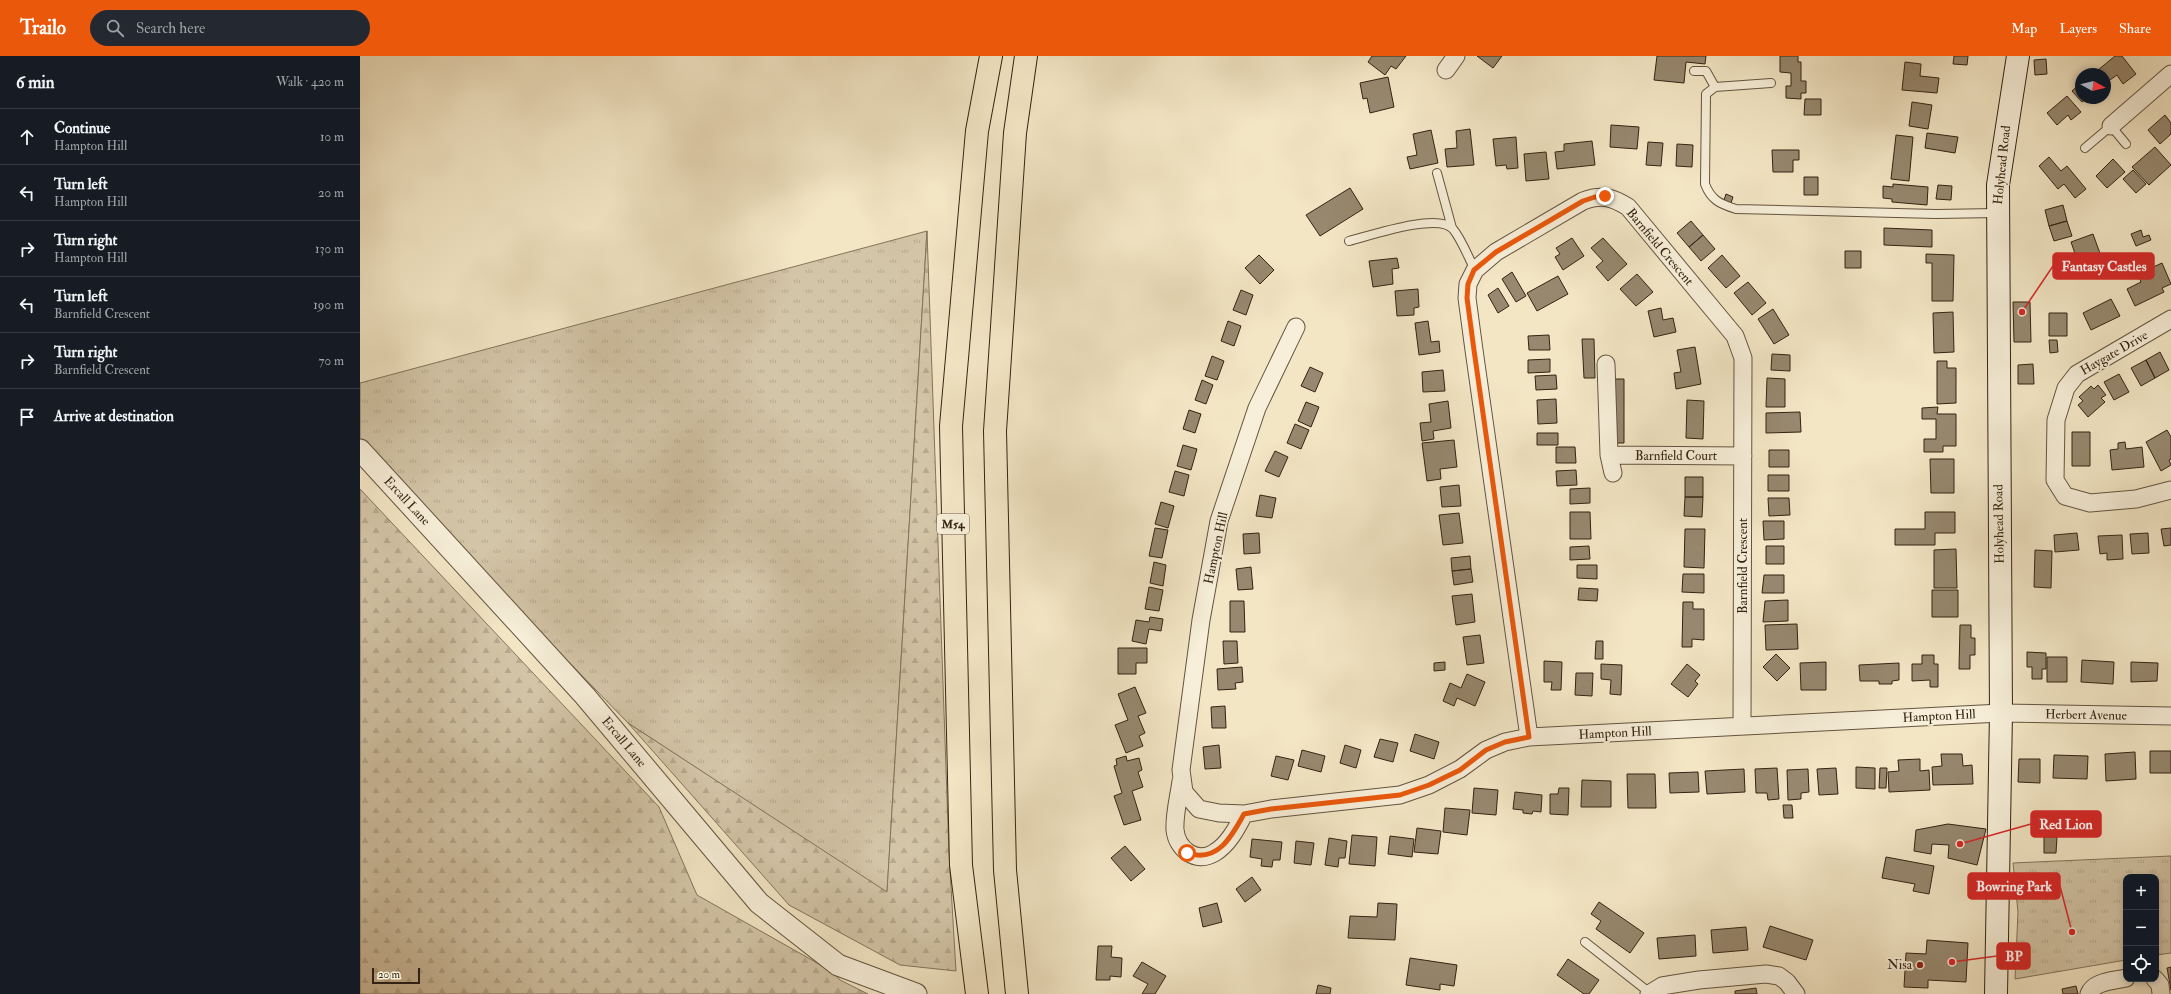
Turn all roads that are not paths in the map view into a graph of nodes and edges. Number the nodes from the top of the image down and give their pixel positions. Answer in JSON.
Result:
{"nodes":[{"id":1,"x":991,"y":56,"type":"edge"},
{"id":2,"x":1026,"y":56,"type":"edge"},
{"id":3,"x":1456,"y":56,"type":"edge"},
{"id":4,"x":2018,"y":56,"type":"edge"},
{"id":5,"x":1446,"y":70,"type":"dead end"},
{"id":6,"x":1694,"y":71,"type":"dead end"},
{"id":7,"x":2171,"y":74,"type":"edge"},
{"id":8,"x":1771,"y":83,"type":"dead end"},
{"id":9,"x":1715,"y":87,"type":"junction"},
{"id":10,"x":2112,"y":126,"type":"junction"},
{"id":11,"x":2126,"y":144,"type":"dead end"},
{"id":12,"x":2086,"y":148,"type":"dead end"},
{"id":13,"x":1437,"y":173,"type":"dead end"},
{"id":14,"x":1998,"y":213,"type":"junction"},
{"id":15,"x":1452,"y":228,"type":"junction"},
{"id":16,"x":1349,"y":241,"type":"dead end"},
{"id":17,"x":1474,"y":270,"type":"junction"},
{"id":18,"x":2171,"y":319,"type":"edge"},
{"id":19,"x":1296,"y":327,"type":"dead end"},
{"id":20,"x":1606,"y":364,"type":"dead end"},
{"id":21,"x":360,"y":450,"type":"edge"},
{"id":22,"x":1608,"y":455,"type":"junction"},
{"id":23,"x":1743,"y":456,"type":"junction"},
{"id":24,"x":1613,"y":473,"type":"dead end"},
{"id":25,"x":2171,"y":490,"type":"edge"},
{"id":26,"x":2002,"y":713,"type":"junction"},
{"id":27,"x":2171,"y":716,"type":"edge"},
{"id":28,"x":1742,"y":726,"type":"junction"},
{"id":29,"x":1529,"y":737,"type":"junction"},
{"id":30,"x":1181,"y":781,"type":"junction"},
{"id":31,"x":1244,"y":814,"type":"junction"},
{"id":32,"x":1585,"y":942,"type":"dead end"},
{"id":33,"x":2123,"y":979,"type":"edge"},
{"id":34,"x":2158,"y":982,"type":"edge"},
{"id":35,"x":1650,"y":993,"type":"edge"},
{"id":36,"x":916,"y":994,"type":"edge"},
{"id":37,"x":977,"y":994,"type":"edge"},
{"id":38,"x":1017,"y":994,"type":"edge"},
{"id":39,"x":1796,"y":994,"type":"edge"},
{"id":40,"x":1996,"y":994,"type":"edge"},
{"id":41,"x":2089,"y":994,"type":"edge"},
{"id":42,"x":2161,"y":994,"type":"edge"}],
"edges":[{"from":1,"to":37,"type":"highway","number":"M54"},
{"from":2,"to":38,"type":"highway"},
{"from":3,"to":5,"type":"street"},
{"from":4,"to":14,"type":"main road","name":"Holyhead Road"},
{"from":6,"to":9,"type":"lane"},
{"from":7,"to":10,"type":"street"},
{"from":8,"to":9,"type":"lane"},
{"from":9,"to":14,"type":"lane"},
{"from":10,"to":11,"type":"lane"},
{"from":10,"to":12,"type":"lane"},
{"from":13,"to":15,"type":"lane"},
{"from":14,"to":26,"type":"main road","name":"Holyhead Road"},
{"from":15,"to":16,"type":"lane"},
{"from":15,"to":17,"type":"lane"},
{"from":17,"to":23,"type":"street","name":"Barnfield Crescent"},
{"from":17,"to":29,"type":"street"},
{"from":18,"to":25,"type":"street","name":"Haygate Drive"},
{"from":19,"to":30,"type":"street","name":"Hampton Hill"},
{"from":20,"to":22,"type":"street"},
{"from":21,"to":36,"type":"street","name":"Ercall Lane"},
{"from":22,"to":23,"type":"street","name":"Barnfield Court"},
{"from":22,"to":24,"type":"street"},
{"from":23,"to":28,"type":"street","name":"Barnfield Crescent"},
{"from":26,"to":27,"type":"street","name":"Herbert Avenue"},
{"from":26,"to":28,"type":"street","name":"Hampton Hill"},
{"from":26,"to":40,"type":"main road","name":"Holyhead Road"},
{"from":28,"to":29,"type":"street","name":"Hampton Hill"},
{"from":29,"to":31,"type":"street","name":"Hampton Hill"},
{"from":30,"to":31,"type":"street","name":"Hampton Hill"},
{"from":30,"to":31,"type":"street","name":"Hampton Hill"},
{"from":32,"to":35,"type":"lane"},
{"from":33,"to":41,"type":"street"},
{"from":34,"to":42,"type":"street"},
{"from":35,"to":39,"type":"street"}]}
